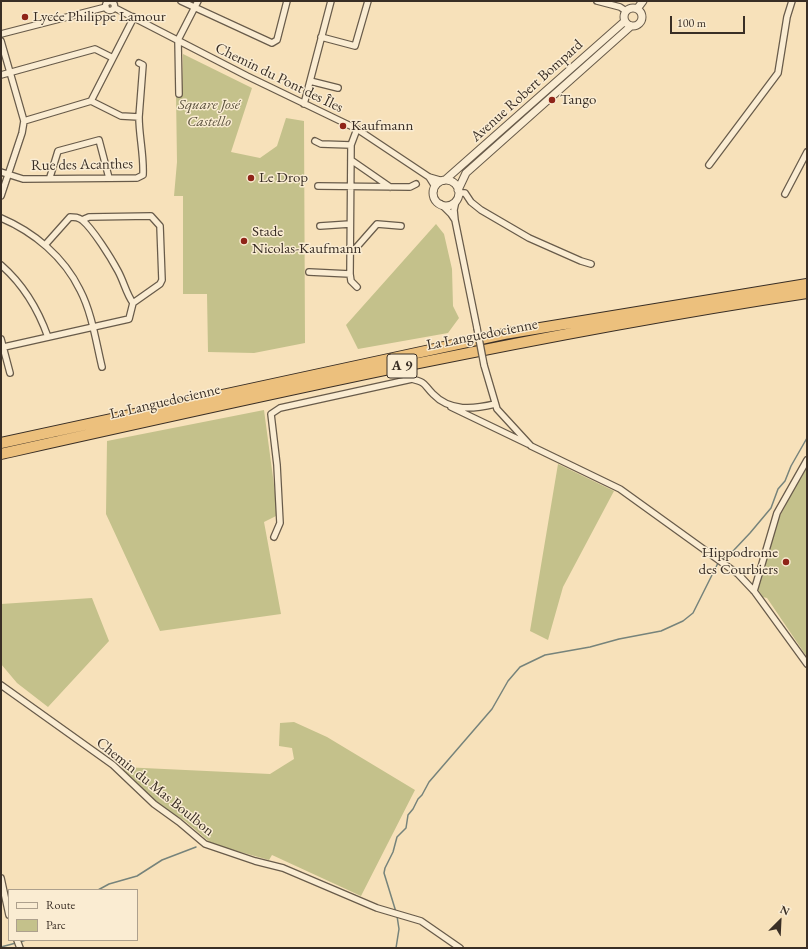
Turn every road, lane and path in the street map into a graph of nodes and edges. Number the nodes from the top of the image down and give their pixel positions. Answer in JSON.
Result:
{"nodes":[{"id":1,"x":111,"y":1,"type":"edge"},
{"id":2,"x":181,"y":1,"type":"edge"},
{"id":3,"x":198,"y":1,"type":"edge"},
{"id":4,"x":287,"y":1,"type":"edge"},
{"id":5,"x":330,"y":1,"type":"edge"},
{"id":6,"x":368,"y":1,"type":"edge"},
{"id":7,"x":597,"y":1,"type":"edge"},
{"id":8,"x":643,"y":1,"type":"edge"},
{"id":9,"x":792,"y":1,"type":"edge"},
{"id":10,"x":106,"y":7,"type":"junction"},
{"id":11,"x":114,"y":8,"type":"junction"},
{"id":12,"x":194,"y":8,"type":"junction"},
{"id":13,"x":637,"y":9,"type":"junction"},
{"id":14,"x":626,"y":11,"type":"junction"},
{"id":15,"x":134,"y":17,"type":"junction"},
{"id":16,"x":628,"y":23,"type":"junction"},
{"id":17,"x":1,"y":34,"type":"edge"},
{"id":18,"x":321,"y":37,"type":"junction"},
{"id":19,"x":178,"y":40,"type":"junction"},
{"id":20,"x":1,"y":42,"type":"edge"},
{"id":21,"x":113,"y":58,"type":"junction"},
{"id":22,"x":139,"y":63,"type":"dead end"},
{"id":23,"x":9,"y":73,"type":"junction"},
{"id":24,"x":1,"y":75,"type":"edge"},
{"id":25,"x":310,"y":81,"type":"junction"},
{"id":26,"x":338,"y":88,"type":"dead end"},
{"id":27,"x":179,"y":94,"type":"dead end"},
{"id":28,"x":91,"y":101,"type":"junction"},
{"id":29,"x":304,"y":104,"type":"junction"},
{"id":30,"x":139,"y":117,"type":"junction"},
{"id":31,"x":24,"y":121,"type":"junction"},
{"id":32,"x":357,"y":129,"type":"junction"},
{"id":33,"x":315,"y":141,"type":"dead end"},
{"id":34,"x":351,"y":145,"type":"junction"},
{"id":35,"x":807,"y":152,"type":"edge"},
{"id":36,"x":351,"y":160,"type":"junction"},
{"id":37,"x":709,"y":165,"type":"dead end"},
{"id":38,"x":1,"y":172,"type":"edge"},
{"id":39,"x":9,"y":174,"type":"junction"},
{"id":40,"x":429,"y":177,"type":"junction"},
{"id":41,"x":50,"y":178,"type":"junction"},
{"id":42,"x":109,"y":178,"type":"junction"},
{"id":43,"x":444,"y":180,"type":"junction"},
{"id":44,"x":416,"y":184,"type":"dead end"},
{"id":45,"x":318,"y":186,"type":"dead end"},
{"id":46,"x":351,"y":186,"type":"junction"},
{"id":47,"x":390,"y":187,"type":"junction"},
{"id":48,"x":434,"y":190,"type":"junction"},
{"id":49,"x":459,"y":192,"type":"junction"},
{"id":50,"x":785,"y":194,"type":"dead end"},
{"id":51,"x":1,"y":196,"type":"edge"},
{"id":52,"x":456,"y":201,"type":"junction"},
{"id":53,"x":441,"y":204,"type":"junction"},
{"id":54,"x":1,"y":218,"type":"edge"},
{"id":55,"x":82,"y":220,"type":"junction"},
{"id":56,"x":455,"y":220,"type":"junction"},
{"id":57,"x":350,"y":224,"type":"junction"},
{"id":58,"x":320,"y":226,"type":"dead end"},
{"id":59,"x":401,"y":226,"type":"dead end"},
{"id":60,"x":45,"y":245,"type":"junction"},
{"id":61,"x":350,"y":250,"type":"junction"},
{"id":62,"x":591,"y":264,"type":"dead end"},
{"id":63,"x":1,"y":265,"type":"edge"},
{"id":64,"x":310,"y":272,"type":"dead end"},
{"id":65,"x":350,"y":274,"type":"junction"},
{"id":66,"x":807,"y":284,"type":"edge"},
{"id":67,"x":357,"y":287,"type":"dead end"},
{"id":68,"x":807,"y":293,"type":"edge"},
{"id":69,"x":133,"y":303,"type":"junction"},
{"id":70,"x":92,"y":327,"type":"junction"},
{"id":71,"x":48,"y":337,"type":"junction"},
{"id":72,"x":1,"y":339,"type":"edge"},
{"id":73,"x":4,"y":347,"type":"junction"},
{"id":74,"x":102,"y":367,"type":"dead end"},
{"id":75,"x":10,"y":373,"type":"dead end"},
{"id":76,"x":495,"y":404,"type":"junction"},
{"id":77,"x":449,"y":406,"type":"junction"},
{"id":78,"x":1,"y":443,"type":"edge"},
{"id":79,"x":531,"y":446,"type":"junction"},
{"id":80,"x":1,"y":454,"type":"edge"},
{"id":81,"x":807,"y":460,"type":"edge"},
{"id":82,"x":274,"y":537,"type":"dead end"},
{"id":83,"x":754,"y":591,"type":"junction"},
{"id":84,"x":807,"y":664,"type":"edge"},
{"id":85,"x":1,"y":685,"type":"edge"},
{"id":86,"x":1,"y":878,"type":"edge"},
{"id":87,"x":8,"y":910,"type":"edge"},
{"id":88,"x":460,"y":948,"type":"edge"}],
"edges":[{"from":1,"to":10,"type":"street"},
{"from":1,"to":11,"type":"street"},
{"from":2,"to":12,"type":"street"},
{"from":3,"to":12,"type":"street"},
{"from":4,"to":12,"type":"street"},
{"from":5,"to":18,"type":"street"},
{"from":6,"to":18,"type":"street"},
{"from":7,"to":14,"type":"street"},
{"from":8,"to":13,"type":"street"},
{"from":9,"to":37,"type":"street"},
{"from":10,"to":11,"type":"street","name":"Chemin du Pont des Îles"},
{"from":10,"to":17,"type":"street","name":"Chemin du Pont des Îles"},
{"from":11,"to":15,"type":"street","name":"Chemin du Pont des Îles"},
{"from":12,"to":19,"type":"street"},
{"from":13,"to":14,"type":"street"},
{"from":13,"to":16,"type":"street","name":"Avenue Robert Bompard"},
{"from":14,"to":16,"type":"street"},
{"from":15,"to":19,"type":"street","name":"Chemin du Pont des Îles"},
{"from":15,"to":21,"type":"street"},
{"from":16,"to":43,"type":"street","name":"Avenue Robert Bompard"},
{"from":16,"to":49,"type":"street","name":"Avenue Robert Bompard"},
{"from":18,"to":25,"type":"street"},
{"from":19,"to":27,"type":"street"},
{"from":19,"to":29,"type":"street","name":"Chemin du Pont des Îles"},
{"from":20,"to":23,"type":"street"},
{"from":21,"to":23,"type":"street"},
{"from":21,"to":28,"type":"street"},
{"from":22,"to":30,"type":"street"},
{"from":23,"to":24,"type":"street"},
{"from":23,"to":31,"type":"street"},
{"from":25,"to":26,"type":"street"},
{"from":25,"to":29,"type":"street"},
{"from":28,"to":30,"type":"street"},
{"from":28,"to":31,"type":"street"},
{"from":29,"to":32,"type":"street","name":"Chemin du Pont des Îles"},
{"from":30,"to":42,"type":"street","name":"Rue des Acanthes"},
{"from":31,"to":39,"type":"street"},
{"from":32,"to":34,"type":"street"},
{"from":32,"to":40,"type":"street","name":"Chemin du Pont des Îles"},
{"from":33,"to":34,"type":"street"},
{"from":34,"to":36,"type":"street"},
{"from":35,"to":50,"type":"street"},
{"from":36,"to":46,"type":"street"},
{"from":36,"to":47,"type":"street"},
{"from":38,"to":39,"type":"street","name":"Rue des Acanthes"},
{"from":39,"to":41,"type":"street","name":"Rue des Acanthes"},
{"from":39,"to":51,"type":"street"},
{"from":40,"to":43,"type":"street","name":"Chemin du Pont des Îles"},
{"from":40,"to":48,"type":"street"},
{"from":41,"to":42,"type":"street","name":"Rue des Acanthes"},
{"from":41,"to":42,"type":"street"},
{"from":43,"to":48,"type":"street"},
{"from":43,"to":49,"type":"street"},
{"from":44,"to":47,"type":"street"},
{"from":45,"to":46,"type":"street"},
{"from":46,"to":47,"type":"street"},
{"from":46,"to":57,"type":"street"},
{"from":48,"to":53,"type":"street"},
{"from":49,"to":52,"type":"street"},
{"from":49,"to":62,"type":"street"},
{"from":52,"to":53,"type":"street"},
{"from":52,"to":56,"type":"street"},
{"from":53,"to":56,"type":"street"},
{"from":54,"to":60,"type":"street"},
{"from":55,"to":60,"type":"street"},
{"from":55,"to":69,"type":"street"},
{"from":55,"to":69,"type":"street"},
{"from":56,"to":76,"type":"street","bridge":true},
{"from":57,"to":58,"type":"street"},
{"from":57,"to":61,"type":"street"},
{"from":59,"to":61,"type":"street"},
{"from":60,"to":70,"type":"street"},
{"from":61,"to":65,"type":"street"},
{"from":63,"to":71,"type":"street"},
{"from":64,"to":65,"type":"street"},
{"from":65,"to":67,"type":"street"},
{"from":66,"to":78,"type":"highway","name":"La Languedocienne","number":"A 9"},
{"from":68,"to":80,"type":"highway","name":"La Languedocienne","number":"A 9"},
{"from":69,"to":70,"type":"street"},
{"from":70,"to":71,"type":"street"},
{"from":70,"to":74,"type":"street"},
{"from":71,"to":73,"type":"street"},
{"from":72,"to":73,"type":"street"},
{"from":73,"to":75,"type":"street"},
{"from":76,"to":77,"type":"street"},
{"from":76,"to":79,"type":"street"},
{"from":77,"to":79,"type":"street"},
{"from":77,"to":82,"type":"street"},
{"from":79,"to":83,"type":"street"},
{"from":81,"to":83,"type":"street"},
{"from":83,"to":84,"type":"street"},
{"from":85,"to":88,"type":"street","name":"Chemin du Mas Boulbon"},
{"from":86,"to":87,"type":"street"}]}
